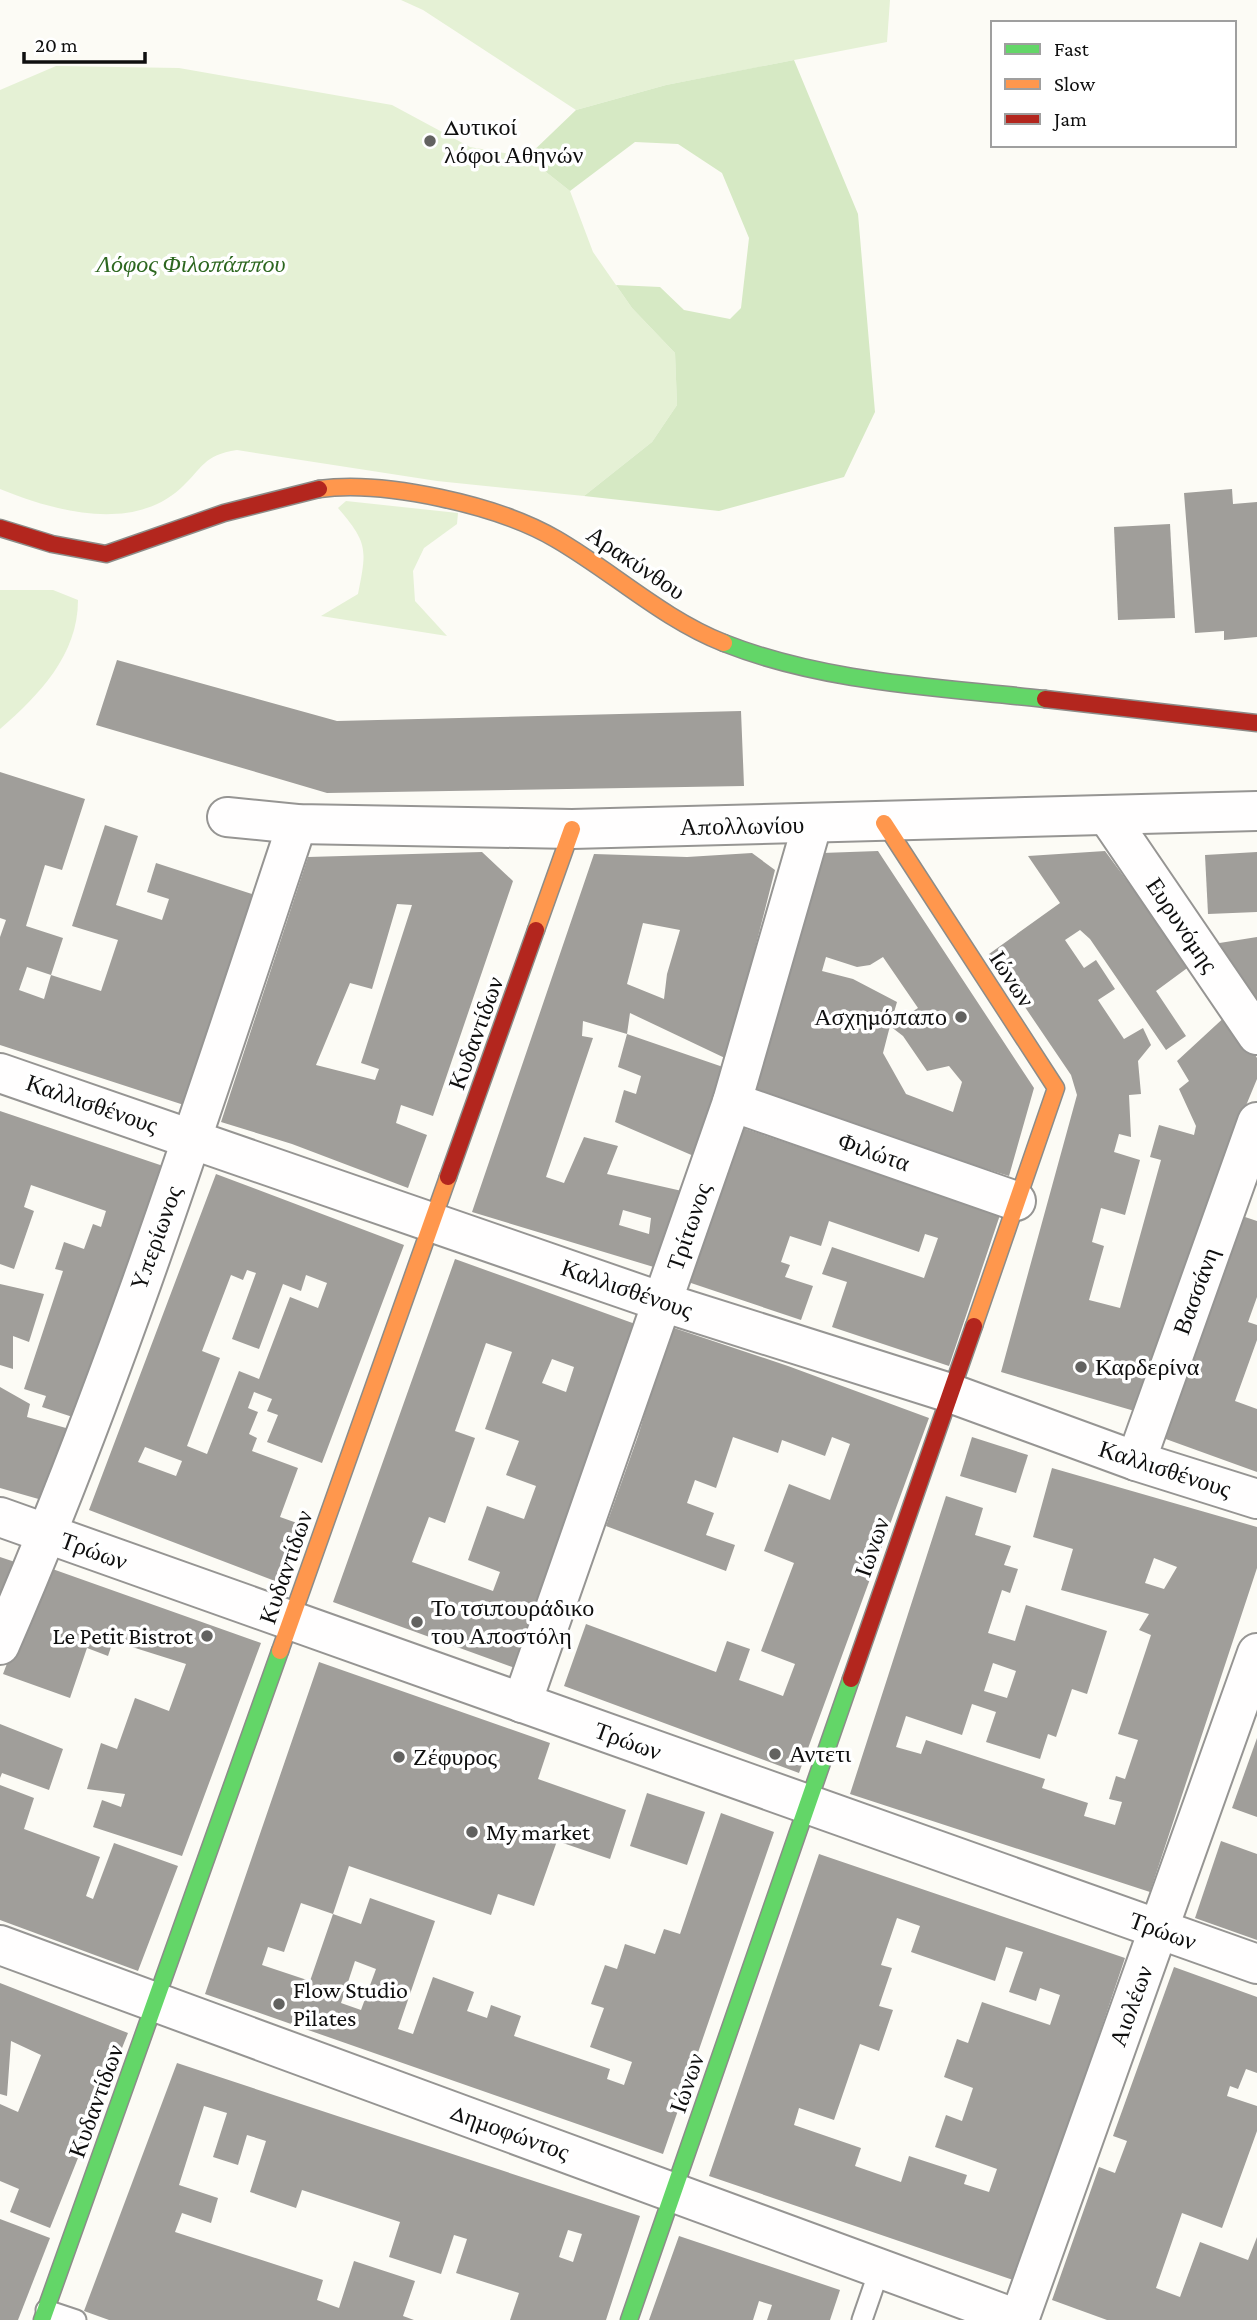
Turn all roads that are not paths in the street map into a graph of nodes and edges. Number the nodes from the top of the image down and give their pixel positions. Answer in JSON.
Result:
{"nodes":[{"id":1,"x":0,"y":528,"type":"edge"},
{"id":2,"x":1257,"y":723,"type":"edge"},
{"id":3,"x":1257,"y":809,"type":"edge"},
{"id":4,"x":1107,"y":815,"type":"junction"},
{"id":5,"x":227,"y":817,"type":"dead end"},
{"id":6,"x":884,"y":823,"type":"junction"},
{"id":7,"x":297,"y":824,"type":"junction"},
{"id":8,"x":811,"y":825,"type":"junction"},
{"id":9,"x":572,"y":829,"type":"junction"},
{"id":10,"x":1257,"y":1035,"type":"edge"},
{"id":11,"x":0,"y":1073,"type":"edge"},
{"id":12,"x":732,"y":1102,"type":"junction"},
{"id":13,"x":1257,"y":1122,"type":"edge"},
{"id":14,"x":193,"y":1138,"type":"junction"},
{"id":15,"x":1016,"y":1201,"type":"junction"},
{"id":16,"x":433,"y":1222,"type":"junction"},
{"id":17,"x":662,"y":1302,"type":"junction"},
{"id":18,"x":950,"y":1394,"type":"junction"},
{"id":19,"x":1136,"y":1461,"type":"junction"},
{"id":20,"x":1257,"y":1499,"type":"edge"},
{"id":21,"x":0,"y":1517,"type":"edge"},
{"id":22,"x":48,"y":1534,"type":"junction"},
{"id":23,"x":291,"y":1620,"type":"junction"},
{"id":24,"x":0,"y":1646,"type":"edge"},
{"id":25,"x":1257,"y":1653,"type":"edge"},
{"id":26,"x":522,"y":1703,"type":"junction"},
{"id":27,"x":807,"y":1805,"type":"junction"},
{"id":28,"x":1158,"y":1929,"type":"junction"},
{"id":29,"x":0,"y":1945,"type":"edge"},
{"id":30,"x":1257,"y":1964,"type":"edge"},
{"id":31,"x":155,"y":2002,"type":"junction"},
{"id":32,"x":673,"y":2192,"type":"junction"},
{"id":33,"x":880,"y":2268,"type":"junction"},
{"id":34,"x":44,"y":2315,"type":"edge"},
{"id":35,"x":76,"y":2320,"type":"edge"},
{"id":36,"x":629,"y":2320,"type":"edge"},
{"id":37,"x":862,"y":2320,"type":"edge"},
{"id":38,"x":1019,"y":2320,"type":"edge"}],
"edges":[{"from":1,"to":2,"type":"street","name":"Αρακύνθου"},
{"from":3,"to":4,"type":"street","name":"Απολλωνίου"},
{"from":4,"to":6,"type":"street","name":"Απολλωνίου"},
{"from":4,"to":10,"type":"street","name":"Ευρυνόμης"},
{"from":5,"to":7,"type":"street","name":"Απολλωνίου"},
{"from":6,"to":8,"type":"street","name":"Απολλωνίου"},
{"from":6,"to":15,"type":"street","name":"Ιώνων"},
{"from":7,"to":9,"type":"street","name":"Απολλωνίου"},
{"from":7,"to":14,"type":"street","name":"Υπερίωνος"},
{"from":8,"to":9,"type":"street","name":"Απολλωνίου"},
{"from":8,"to":12,"type":"street","name":"Τρίτωνος"},
{"from":9,"to":16,"type":"street","name":"Κυδαντίδων"},
{"from":11,"to":14,"type":"street","name":"Καλλισθένους"},
{"from":12,"to":15,"type":"street","name":"Φιλώτα"},
{"from":12,"to":17,"type":"street","name":"Τρίτωνος"},
{"from":13,"to":19,"type":"street","name":"Βασσάνη"},
{"from":14,"to":16,"type":"street","name":"Καλλισθένους"},
{"from":14,"to":22,"type":"street","name":"Υπερίωνος"},
{"from":15,"to":18,"type":"street","name":"Ιώνων"},
{"from":16,"to":17,"type":"street","name":"Καλλισθένους"},
{"from":16,"to":23,"type":"street","name":"Κυδαντίδων"},
{"from":17,"to":18,"type":"street","name":"Καλλισθένους"},
{"from":17,"to":26,"type":"street","name":"Τρίτωνος"},
{"from":18,"to":19,"type":"street","name":"Καλλισθένους"},
{"from":18,"to":27,"type":"street","name":"Ιώνων"},
{"from":19,"to":20,"type":"street","name":"Καλλισθένους"},
{"from":21,"to":22,"type":"street","name":"Τρώων"},
{"from":22,"to":23,"type":"street","name":"Τρώων"},
{"from":22,"to":24,"type":"street","name":"Υπερίωνος"},
{"from":23,"to":26,"type":"street","name":"Τρώων"},
{"from":23,"to":31,"type":"street","name":"Κυδαντίδων"},
{"from":25,"to":28,"type":"street","name":"Αιολέων"},
{"from":26,"to":27,"type":"street","name":"Τρώων"},
{"from":27,"to":28,"type":"street","name":"Τρώων"},
{"from":27,"to":32,"type":"street","name":"Ιώνων"},
{"from":28,"to":30,"type":"street","name":"Τρώων"},
{"from":28,"to":38,"type":"street","name":"Αιολέων"},
{"from":29,"to":31,"type":"street","name":"Δημοφώντος"},
{"from":31,"to":32,"type":"street","name":"Δημοφώντος"},
{"from":31,"to":34,"type":"street","name":"Κυδαντίδων"},
{"from":32,"to":33,"type":"street","name":"Δημοφώντος"},
{"from":32,"to":36,"type":"street","name":"Ιώνων"},
{"from":33,"to":37,"type":"lane"},
{"from":33,"to":38,"type":"street","name":"Δημοφώντος"},
{"from":34,"to":35,"type":"lane"}]}
